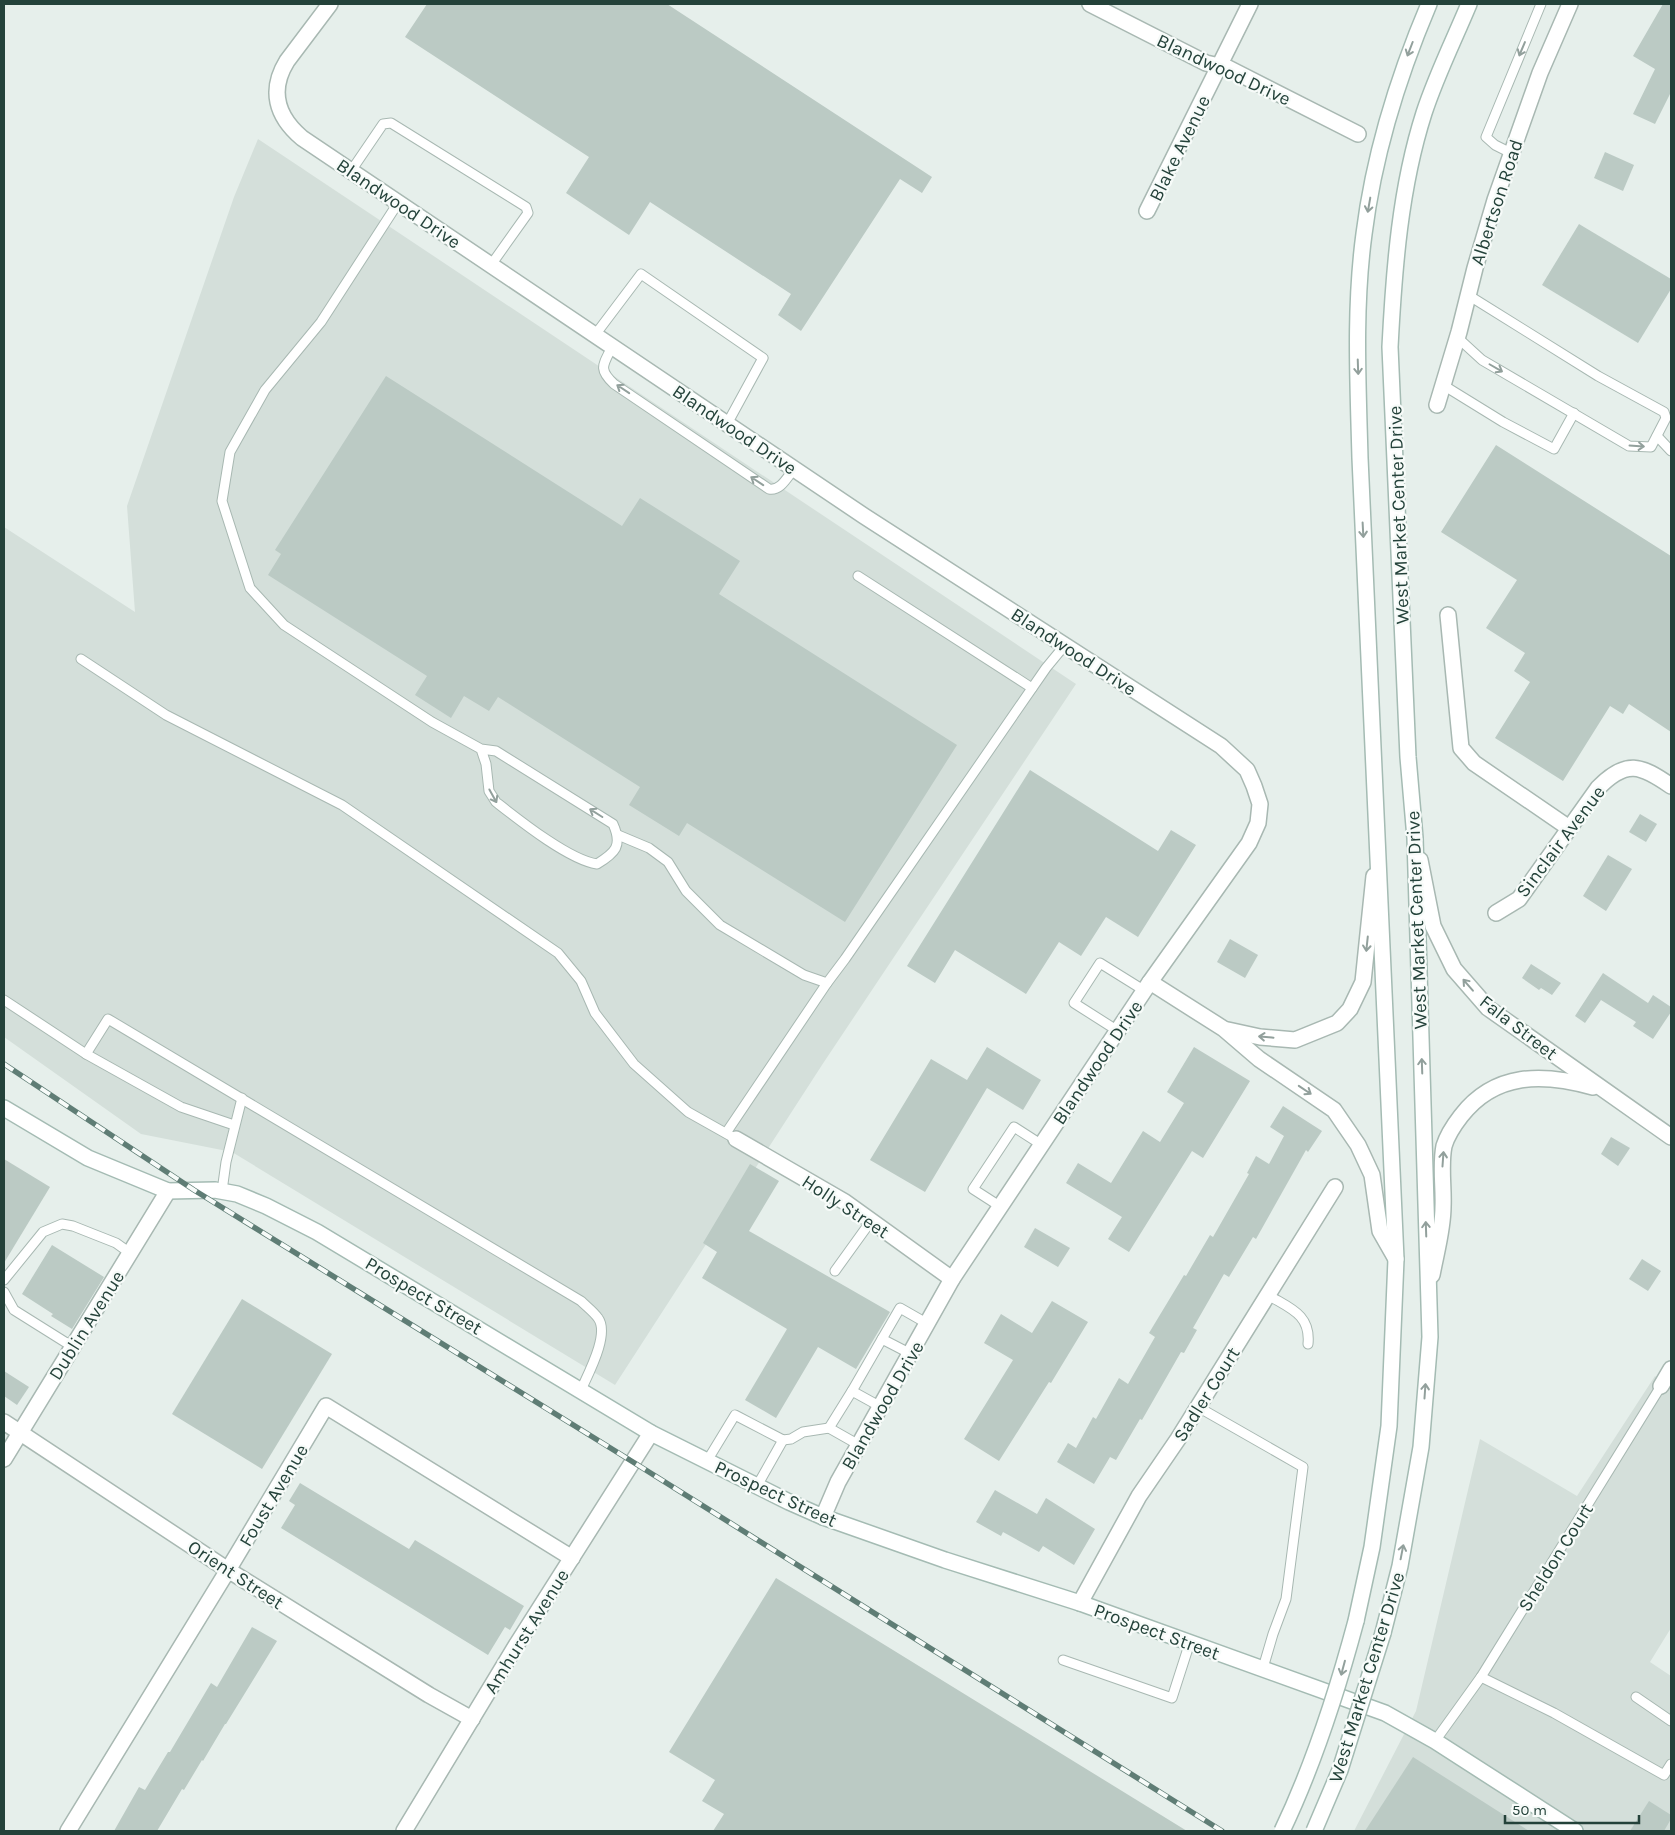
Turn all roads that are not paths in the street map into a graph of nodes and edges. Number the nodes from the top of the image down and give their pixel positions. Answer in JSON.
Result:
{"nodes":[{"id":1,"x":329,"y":4,"type":"edge"},
{"id":2,"x":1090,"y":4,"type":"edge"},
{"id":3,"x":1250,"y":4,"type":"edge"},
{"id":4,"x":1429,"y":4,"type":"edge"},
{"id":5,"x":1469,"y":4,"type":"edge"},
{"id":6,"x":1541,"y":4,"type":"edge"},
{"id":7,"x":1570,"y":4,"type":"edge"},
{"id":8,"x":1219,"y":66,"type":"junction"},
{"id":9,"x":1358,"y":134,"type":"dead end"},
{"id":10,"x":1512,"y":153,"type":"junction"},
{"id":11,"x":351,"y":171,"type":"junction"},
{"id":12,"x":398,"y":203,"type":"junction"},
{"id":13,"x":1147,"y":211,"type":"dead end"},
{"id":14,"x":491,"y":265,"type":"junction"},
{"id":15,"x":1468,"y":295,"type":"junction"},
{"id":16,"x":595,"y":335,"type":"junction"},
{"id":17,"x":1458,"y":338,"type":"junction"},
{"id":18,"x":612,"y":347,"type":"junction"},
{"id":19,"x":1443,"y":386,"type":"junction"},
{"id":20,"x":1437,"y":405,"type":"dead end"},
{"id":21,"x":1574,"y":413,"type":"junction"},
{"id":22,"x":727,"y":424,"type":"junction"},
{"id":23,"x":1657,"y":436,"type":"junction"},
{"id":24,"x":1671,"y":451,"type":"edge"},
{"id":25,"x":794,"y":469,"type":"junction"},
{"id":26,"x":858,"y":576,"type":"dead end"},
{"id":27,"x":1448,"y":615,"type":"dead end"},
{"id":28,"x":1065,"y":645,"type":"junction"},
{"id":29,"x":81,"y":659,"type":"dead end"},
{"id":30,"x":1032,"y":688,"type":"junction"},
{"id":31,"x":481,"y":750,"type":"junction"},
{"id":32,"x":1671,"y":786,"type":"edge"},
{"id":33,"x":1569,"y":828,"type":"junction"},
{"id":34,"x":618,"y":835,"type":"junction"},
{"id":35,"x":1415,"y":838,"type":"junction"},
{"id":36,"x":1377,"y":843,"type":"junction"},
{"id":37,"x":1496,"y":913,"type":"dead end"},
{"id":38,"x":827,"y":983,"type":"junction"},
{"id":39,"x":1147,"y":986,"type":"junction"},
{"id":40,"x":4,"y":1000,"type":"edge"},
{"id":41,"x":1224,"y":1029,"type":"junction"},
{"id":42,"x":1118,"y":1031,"type":"junction"},
{"id":43,"x":86,"y":1054,"type":"junction"},
{"id":44,"x":1603,"y":1090,"type":"junction"},
{"id":45,"x":242,"y":1098,"type":"junction"},
{"id":46,"x":4,"y":1108,"type":"edge"},
{"id":47,"x":234,"y":1125,"type":"junction"},
{"id":48,"x":731,"y":1136,"type":"junction"},
{"id":49,"x":1671,"y":1137,"type":"edge"},
{"id":50,"x":1042,"y":1145,"type":"junction"},
{"id":51,"x":1335,"y":1187,"type":"dead end"},
{"id":52,"x":168,"y":1191,"type":"junction"},
{"id":53,"x":222,"y":1191,"type":"junction"},
{"id":54,"x":1001,"y":1207,"type":"junction"},
{"id":55,"x":871,"y":1221,"type":"junction"},
{"id":56,"x":130,"y":1253,"type":"junction"},
{"id":57,"x":1396,"y":1259,"type":"junction"},
{"id":58,"x":835,"y":1271,"type":"dead end"},
{"id":59,"x":952,"y":1279,"type":"junction"},
{"id":60,"x":4,"y":1280,"type":"edge"},
{"id":61,"x":4,"y":1292,"type":"edge"},
{"id":62,"x":1428,"y":1294,"type":"junction"},
{"id":63,"x":1268,"y":1295,"type":"junction"},
{"id":64,"x":928,"y":1324,"type":"junction"},
{"id":65,"x":882,"y":1339,"type":"junction"},
{"id":66,"x":1308,"y":1344,"type":"dead end"},
{"id":67,"x":73,"y":1345,"type":"junction"},
{"id":68,"x":911,"y":1354,"type":"junction"},
{"id":69,"x":1671,"y":1369,"type":"edge"},
{"id":70,"x":1661,"y":1386,"type":"joint"},
{"id":71,"x":581,"y":1390,"type":"junction"},
{"id":72,"x":852,"y":1391,"type":"junction"},
{"id":73,"x":881,"y":1407,"type":"junction"},
{"id":74,"x":1198,"y":1407,"type":"junction"},
{"id":75,"x":4,"y":1422,"type":"edge"},
{"id":76,"x":829,"y":1428,"type":"junction"},
{"id":77,"x":20,"y":1433,"type":"junction"},
{"id":78,"x":651,"y":1433,"type":"junction"},
{"id":79,"x":783,"y":1440,"type":"junction"},
{"id":80,"x":859,"y":1445,"type":"junction"},
{"id":81,"x":4,"y":1459,"type":"edge"},
{"id":82,"x":707,"y":1461,"type":"junction"},
{"id":83,"x":757,"y":1486,"type":"junction"},
{"id":84,"x":822,"y":1517,"type":"junction"},
{"id":85,"x":572,"y":1558,"type":"junction"},
{"id":86,"x":228,"y":1570,"type":"junction"},
{"id":87,"x":1080,"y":1604,"type":"junction"},
{"id":88,"x":1190,"y":1642,"type":"junction"},
{"id":89,"x":1063,"y":1660,"type":"dead end"},
{"id":90,"x":1263,"y":1668,"type":"junction"},
{"id":91,"x":1481,"y":1677,"type":"junction"},
{"id":92,"x":1636,"y":1696,"type":"dead end"},
{"id":93,"x":472,"y":1719,"type":"junction"},
{"id":94,"x":1671,"y":1721,"type":"edge"},
{"id":95,"x":1434,"y":1741,"type":"junction"},
{"id":96,"x":1671,"y":1764,"type":"edge"},
{"id":97,"x":68,"y":1831,"type":"edge"},
{"id":98,"x":404,"y":1831,"type":"edge"},
{"id":99,"x":1282,"y":1831,"type":"edge"},
{"id":100,"x":1314,"y":1831,"type":"edge"},
{"id":101,"x":1575,"y":1831,"type":"edge"}],
"edges":[{"from":1,"to":11,"type":"street","name":"Blandwood Drive"},
{"from":2,"to":8,"type":"street","name":"Blandwood Drive"},
{"from":3,"to":8,"type":"street","name":"Blake Avenue"},
{"from":4,"to":36,"type":"street","name":"West Market Center Drive","one_way":true},
{"from":5,"to":35,"type":"street","name":"West Market Center Drive"},
{"from":6,"to":10,"type":"lane","one_way":true},
{"from":7,"to":10,"type":"street","name":"Albertson Road"},
{"from":8,"to":9,"type":"street","name":"Blandwood Drive"},
{"from":8,"to":13,"type":"street","name":"Blake Avenue"},
{"from":10,"to":15,"type":"street","name":"Albertson Road"},
{"from":11,"to":12,"type":"street","name":"Blandwood Drive"},
{"from":11,"to":14,"type":"lane"},
{"from":12,"to":14,"type":"street","name":"Blandwood Drive"},
{"from":12,"to":31,"type":"lane"},
{"from":14,"to":16,"type":"street","name":"Blandwood Drive"},
{"from":15,"to":17,"type":"street","name":"Albertson Road"},
{"from":15,"to":23,"type":"lane"},
{"from":16,"to":18,"type":"street","name":"Blandwood Drive"},
{"from":16,"to":22,"type":"lane"},
{"from":17,"to":19,"type":"street","name":"Albertson Road"},
{"from":17,"to":21,"type":"lane","one_way":true},
{"from":18,"to":22,"type":"street","name":"Blandwood Drive"},
{"from":25,"to":18,"type":"lane","one_way":true},
{"from":19,"to":20,"type":"street","name":"Albertson Road"},
{"from":19,"to":21,"type":"lane"},
{"from":21,"to":23,"type":"lane","one_way":true},
{"from":22,"to":25,"type":"street","name":"Blandwood Drive"},
{"from":23,"to":24,"type":"lane"},
{"from":25,"to":28,"type":"street","name":"Blandwood Drive"},
{"from":26,"to":30,"type":"lane"},
{"from":27,"to":33,"type":"street"},
{"from":28,"to":30,"type":"lane"},
{"from":28,"to":39,"type":"street","name":"Blandwood Drive"},
{"from":29,"to":48,"type":"lane"},
{"from":30,"to":38,"type":"lane"},
{"from":34,"to":31,"type":"lane","one_way":true},
{"from":31,"to":34,"type":"lane","one_way":true},
{"from":32,"to":33,"type":"street","name":"Sinclair Avenue"},
{"from":33,"to":37,"type":"street","name":"Sinclair Avenue"},
{"from":34,"to":38,"type":"lane"},
{"from":44,"to":35,"type":"street","name":"Fala Street","one_way":true},
{"from":62,"to":35,"type":"street","name":"West Market Center Drive","one_way":true},
{"from":36,"to":41,"type":"street","one_way":true},
{"from":36,"to":57,"type":"street","name":"West Market Center Drive"},
{"from":38,"to":48,"type":"lane"},
{"from":39,"to":41,"type":"street"},
{"from":39,"to":42,"type":"street","name":"Blandwood Drive"},
{"from":39,"to":42,"type":"lane"},
{"from":40,"to":43,"type":"lane"},
{"from":41,"to":57,"type":"street","one_way":true},
{"from":42,"to":50,"type":"street","name":"Blandwood Drive"},
{"from":43,"to":45,"type":"lane"},
{"from":43,"to":47,"type":"lane"},
{"from":44,"to":49,"type":"street","name":"Fala Street"},
{"from":62,"to":44,"type":"street","name":"Fala Street","one_way":true},
{"from":45,"to":47,"type":"lane"},
{"from":45,"to":71,"type":"lane"},
{"from":46,"to":52,"type":"street","name":"Prospect Street"},
{"from":47,"to":53,"type":"lane"},
{"from":48,"to":55,"type":"street","name":"Holly Street"},
{"from":50,"to":54,"type":"street","name":"Blandwood Drive"},
{"from":50,"to":54,"type":"lane"},
{"from":51,"to":63,"type":"street","name":"Sadler Court"},
{"from":52,"to":53,"type":"street","name":"Prospect Street"},
{"from":52,"to":56,"type":"street","name":"Dublin Avenue"},
{"from":53,"to":71,"type":"street","name":"Prospect Street"},
{"from":54,"to":59,"type":"street","name":"Blandwood Drive"},
{"from":55,"to":58,"type":"lane"},
{"from":55,"to":59,"type":"street","name":"Holly Street"},
{"from":56,"to":60,"type":"lane"},
{"from":56,"to":67,"type":"street","name":"Dublin Avenue"},
{"from":57,"to":99,"type":"street","name":"West Market Center Drive","one_way":true,"bridge":true},
{"from":59,"to":64,"type":"street","name":"Blandwood Drive"},
{"from":61,"to":67,"type":"lane"},
{"from":100,"to":62,"type":"street","name":"West Market Center Drive","one_way":true,"bridge":true},
{"from":63,"to":66,"type":"lane"},
{"from":63,"to":74,"type":"street","name":"Sadler Court"},
{"from":64,"to":65,"type":"lane"},
{"from":64,"to":68,"type":"street","name":"Blandwood Drive"},
{"from":65,"to":68,"type":"lane"},
{"from":65,"to":72,"type":"lane"},
{"from":67,"to":77,"type":"street","name":"Dublin Avenue"},
{"from":68,"to":73,"type":"street","name":"Blandwood Drive"},
{"from":69,"to":70,"type":"street","name":"Sheldon Court"},
{"from":70,"to":91,"type":"lane","name":"Sheldon Court"},
{"from":71,"to":78,"type":"street","name":"Prospect Street"},
{"from":72,"to":73,"type":"lane"},
{"from":72,"to":76,"type":"lane"},
{"from":73,"to":80,"type":"street","name":"Blandwood Drive"},
{"from":74,"to":87,"type":"street","name":"Sadler Court"},
{"from":74,"to":90,"type":"lane"},
{"from":75,"to":77,"type":"street","name":"Orient Street"},
{"from":76,"to":79,"type":"lane"},
{"from":76,"to":80,"type":"lane"},
{"from":77,"to":81,"type":"street","name":"Dublin Avenue"},
{"from":77,"to":86,"type":"street","name":"Orient Street"},
{"from":78,"to":82,"type":"street","name":"Prospect Street"},
{"from":78,"to":85,"type":"street","name":"Amhurst Avenue"},
{"from":79,"to":82,"type":"lane"},
{"from":79,"to":83,"type":"lane"},
{"from":80,"to":84,"type":"street","name":"Blandwood Drive"},
{"from":82,"to":83,"type":"street","name":"Prospect Street"},
{"from":83,"to":84,"type":"street","name":"Prospect Street"},
{"from":84,"to":87,"type":"street","name":"Prospect Street"},
{"from":85,"to":86,"type":"street","name":"Foust Avenue"},
{"from":85,"to":93,"type":"street","name":"Amhurst Avenue"},
{"from":86,"to":93,"type":"street","name":"Orient Street"},
{"from":86,"to":97,"type":"street","name":"Foust Avenue"},
{"from":87,"to":88,"type":"street","name":"Prospect Street"},
{"from":88,"to":89,"type":"lane"},
{"from":88,"to":90,"type":"street","name":"Prospect Street"},
{"from":90,"to":95,"type":"street","name":"Prospect Street"},
{"from":91,"to":95,"type":"lane","name":"Sheldon Court"},
{"from":91,"to":96,"type":"lane"},
{"from":92,"to":94,"type":"lane"},
{"from":93,"to":98,"type":"street","name":"Amhurst Avenue"},
{"from":95,"to":101,"type":"street","name":"Prospect Street"}]}
